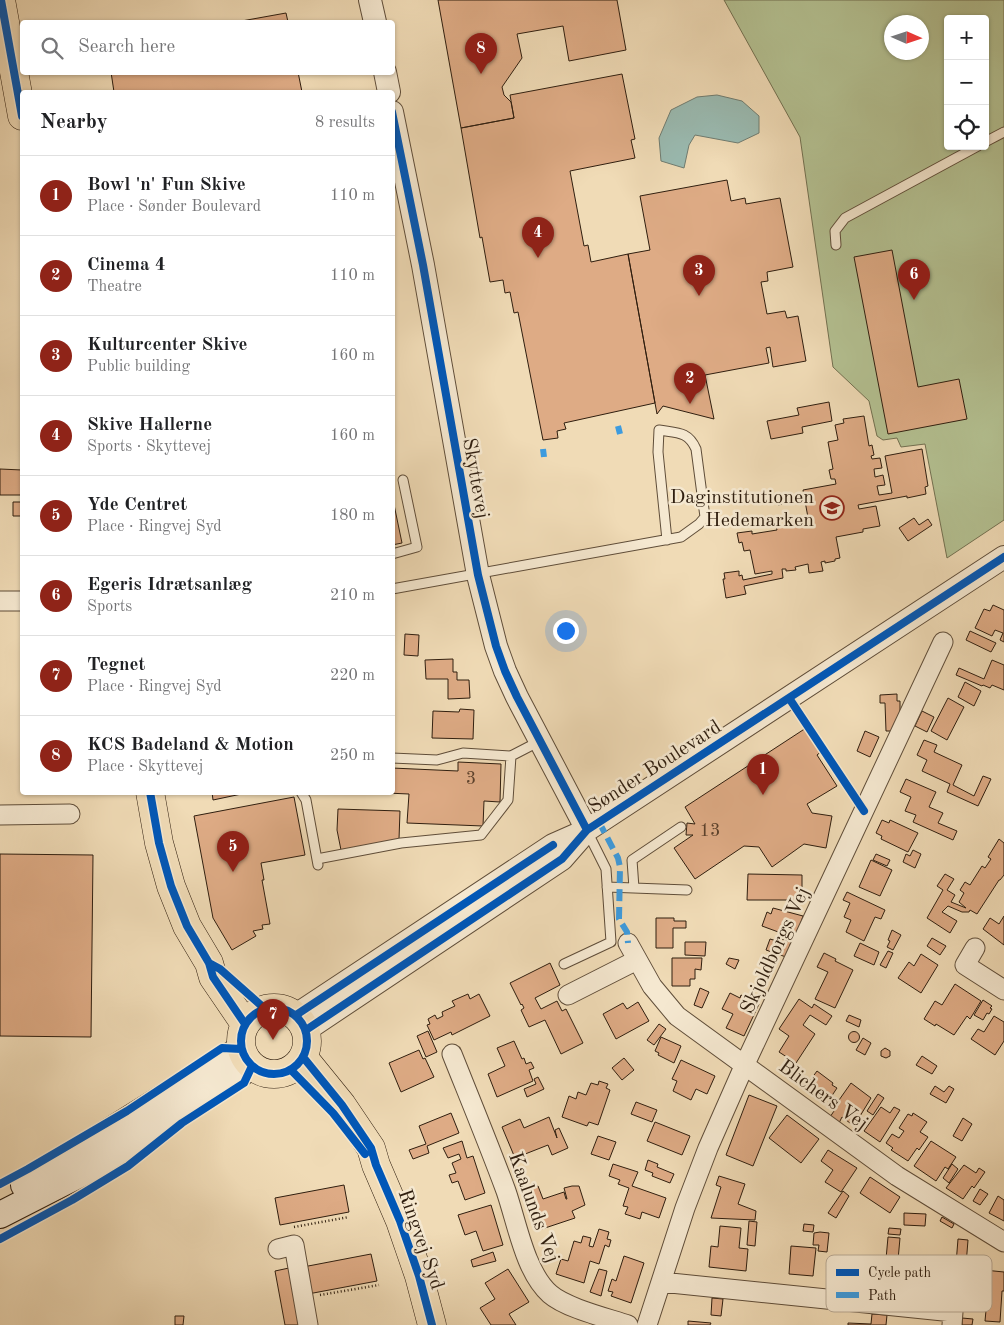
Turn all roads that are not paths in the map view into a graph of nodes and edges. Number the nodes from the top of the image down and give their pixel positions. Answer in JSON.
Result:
{"nodes":[{"id":1,"x":1,"y":0,"type":"edge"},
{"id":2,"x":370,"y":0,"type":"edge"},
{"id":3,"x":375,"y":20,"type":"edge"},
{"id":4,"x":386,"y":75,"type":"edge"},
{"id":5,"x":389,"y":90,"type":"edge"},
{"id":6,"x":20,"y":105,"type":"edge"},
{"id":7,"x":395,"y":127,"type":"edge"},
{"id":8,"x":1004,"y":132,"type":"edge"},
{"id":9,"x":989,"y":140,"type":"edge"},
{"id":10,"x":971,"y":150,"type":"edge"},
{"id":11,"x":836,"y":245,"type":"dead end"},
{"id":12,"x":403,"y":480,"type":"dead end"},
{"id":13,"x":667,"y":540,"type":"junction"},
{"id":14,"x":395,"y":553,"type":"edge"},
{"id":15,"x":1004,"y":557,"type":"edge"},
{"id":16,"x":478,"y":575,"type":"junction"},
{"id":17,"x":395,"y":589,"type":"edge"},
{"id":18,"x":0,"y":601,"type":"edge"},
{"id":19,"x":20,"y":601,"type":"edge"},
{"id":20,"x":943,"y":642,"type":"dead end"},
{"id":21,"x":540,"y":740,"type":"junction"},
{"id":22,"x":511,"y":756,"type":"junction"},
{"id":23,"x":395,"y":758,"type":"edge"},
{"id":24,"x":151,"y":795,"type":"edge"},
{"id":25,"x":303,"y":795,"type":"edge"},
{"id":26,"x":70,"y":814,"type":"dead end"},
{"id":27,"x":0,"y":815,"type":"edge"},
{"id":28,"x":681,"y":827,"type":"dead end"},
{"id":29,"x":587,"y":830,"type":"junction"},
{"id":30,"x":607,"y":887,"type":"junction"},
{"id":31,"x":634,"y":888,"type":"junction"},
{"id":32,"x":688,"y":890,"type":"dead end"},
{"id":33,"x":628,"y":943,"type":"dead end"},
{"id":34,"x":976,"y":948,"type":"dead end"},
{"id":35,"x":637,"y":960,"type":"junction"},
{"id":36,"x":564,"y":964,"type":"dead end"},
{"id":37,"x":1004,"y":990,"type":"edge"},
{"id":38,"x":568,"y":995,"type":"dead end"},
{"id":39,"x":301,"y":1023,"type":"junction"},
{"id":40,"x":251,"y":1037,"type":"junction"},
{"id":41,"x":452,"y":1054,"type":"dead end"},
{"id":42,"x":297,"y":1063,"type":"junction"},
{"id":43,"x":746,"y":1064,"type":"junction"},
{"id":44,"x":0,"y":1198,"type":"edge"},
{"id":45,"x":0,"y":1215,"type":"edge"},
{"id":46,"x":1004,"y":1242,"type":"edge"},
{"id":47,"x":285,"y":1247,"type":"road end"},
{"id":48,"x":660,"y":1282,"type":"junction"},
{"id":49,"x":826,"y":1299,"type":"edge"},
{"id":50,"x":953,"y":1312,"type":"edge"},
{"id":51,"x":308,"y":1325,"type":"edge"},
{"id":52,"x":432,"y":1325,"type":"edge"},
{"id":53,"x":628,"y":1325,"type":"edge"},
{"id":54,"x":647,"y":1325,"type":"edge"},
{"id":55,"x":952,"y":1325,"type":"edge"}],
"edges":[{"from":1,"to":6,"type":"main road"},
{"from":2,"to":3,"type":"street"},
{"from":4,"to":5,"type":"street"},
{"from":7,"to":16,"type":"street","name":"Skyttevej"},
{"from":8,"to":9,"type":"lane"},
{"from":10,"to":11,"type":"lane"},
{"from":12,"to":14,"type":"lane"},
{"from":13,"to":13,"type":"lane"},
{"from":13,"to":16,"type":"lane"},
{"from":15,"to":29,"type":"street","name":"Sønder Boulevard"},
{"from":16,"to":17,"type":"lane"},
{"from":16,"to":21,"type":"street","name":"Skyttevej"},
{"from":18,"to":19,"type":"street"},
{"from":20,"to":43,"type":"street","name":"Skjoldborgs Vej"},
{"from":21,"to":22,"type":"lane"},
{"from":21,"to":29,"type":"street","name":"Skyttevej"},
{"from":22,"to":23,"type":"lane"},
{"from":22,"to":25,"type":"lane"},
{"from":24,"to":40,"type":"main road"},
{"from":26,"to":27,"type":"street"},
{"from":28,"to":31,"type":"lane"},
{"from":29,"to":30,"type":"lane"},
{"from":29,"to":39,"type":"street","name":"Sønder Boulevard"},
{"from":30,"to":31,"type":"lane"},
{"from":30,"to":36,"type":"lane"},
{"from":31,"to":32,"type":"lane"},
{"from":33,"to":35,"type":"street","name":"Blichers Vej"},
{"from":34,"to":37,"type":"street"},
{"from":35,"to":38,"type":"street"},
{"from":35,"to":43,"type":"street","name":"Blichers Vej"},
{"from":39,"to":40,"type":"main road"},
{"from":39,"to":42,"type":"main road"},
{"from":40,"to":42,"type":"main road"},
{"from":40,"to":44,"type":"main road"},
{"from":40,"to":45,"type":"main road"},
{"from":41,"to":53,"type":"street","name":"Kaalunds Vej"},
{"from":42,"to":52,"type":"main road","name":"Ringvej Syd"},
{"from":43,"to":46,"type":"street","name":"Blichers Vej"},
{"from":43,"to":48,"type":"street","name":"Skjoldborgs Vej"},
{"from":47,"to":51,"type":"street"},
{"from":48,"to":49,"type":"street"},
{"from":48,"to":54,"type":"street","name":"Skjoldborgs Vej"},
{"from":50,"to":55,"type":"street"}]}
